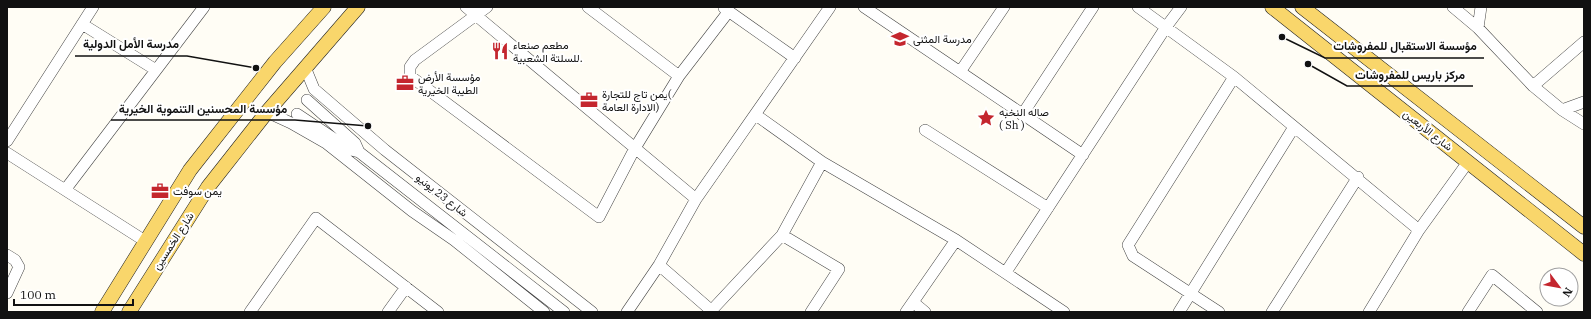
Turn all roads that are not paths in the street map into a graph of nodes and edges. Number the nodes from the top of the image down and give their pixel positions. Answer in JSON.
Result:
{"nodes":[{"id":1,"x":93,"y":7,"type":"edge"},
{"id":2,"x":204,"y":7,"type":"edge"},
{"id":3,"x":324,"y":7,"type":"edge"},
{"id":4,"x":358,"y":7,"type":"edge"},
{"id":5,"x":466,"y":7,"type":"edge"},
{"id":6,"x":487,"y":7,"type":"edge"},
{"id":7,"x":588,"y":7,"type":"edge"},
{"id":8,"x":830,"y":7,"type":"edge"},
{"id":9,"x":864,"y":7,"type":"edge"},
{"id":10,"x":1004,"y":7,"type":"edge"},
{"id":11,"x":1093,"y":7,"type":"edge"},
{"id":12,"x":1138,"y":7,"type":"edge"},
{"id":13,"x":1181,"y":7,"type":"edge"},
{"id":14,"x":1272,"y":7,"type":"edge"},
{"id":15,"x":1302,"y":7,"type":"edge"},
{"id":16,"x":1453,"y":7,"type":"edge"},
{"id":17,"x":1481,"y":7,"type":"edge"},
{"id":18,"x":726,"y":9,"type":"edge"},
{"id":19,"x":476,"y":16,"type":"junction"},
{"id":20,"x":82,"y":24,"type":"junction"},
{"id":21,"x":1166,"y":27,"type":"junction"},
{"id":22,"x":1478,"y":28,"type":"junction"},
{"id":23,"x":1584,"y":42,"type":"edge"},
{"id":24,"x":795,"y":58,"type":"junction"},
{"id":25,"x":305,"y":67,"type":"junction"},
{"id":26,"x":156,"y":70,"type":"junction"},
{"id":27,"x":960,"y":72,"type":"junction"},
{"id":28,"x":679,"y":76,"type":"junction"},
{"id":29,"x":1234,"y":77,"type":"junction"},
{"id":30,"x":1533,"y":86,"type":"junction"},
{"id":31,"x":314,"y":89,"type":"junction"},
{"id":32,"x":307,"y":100,"type":"junction"},
{"id":33,"x":1584,"y":102,"type":"edge"},
{"id":34,"x":1562,"y":110,"type":"junction"},
{"id":35,"x":267,"y":112,"type":"junction"},
{"id":36,"x":756,"y":115,"type":"junction"},
{"id":37,"x":1022,"y":115,"type":"junction"},
{"id":38,"x":294,"y":118,"type":"junction"},
{"id":39,"x":1584,"y":124,"type":"edge"},
{"id":40,"x":1294,"y":126,"type":"junction"},
{"id":41,"x":925,"y":130,"type":"dead end"},
{"id":42,"x":7,"y":141,"type":"edge"},
{"id":43,"x":635,"y":148,"type":"junction"},
{"id":44,"x":359,"y":152,"type":"junction"},
{"id":45,"x":7,"y":153,"type":"edge"},
{"id":46,"x":1083,"y":155,"type":"junction"},
{"id":47,"x":822,"y":162,"type":"junction"},
{"id":48,"x":1468,"y":162,"type":"junction"},
{"id":49,"x":1358,"y":177,"type":"junction"},
{"id":50,"x":64,"y":190,"type":"junction"},
{"id":51,"x":696,"y":199,"type":"junction"},
{"id":52,"x":1048,"y":208,"type":"junction"},
{"id":53,"x":1584,"y":227,"type":"edge"},
{"id":54,"x":1419,"y":230,"type":"junction"},
{"id":55,"x":782,"y":234,"type":"junction"},
{"id":56,"x":956,"y":240,"type":"junction"},
{"id":57,"x":141,"y":246,"type":"junction"},
{"id":58,"x":1584,"y":254,"type":"edge"},
{"id":59,"x":7,"y":255,"type":"edge"},
{"id":60,"x":158,"y":264,"type":"junction"},
{"id":61,"x":659,"y":265,"type":"junction"},
{"id":62,"x":1006,"y":272,"type":"junction"},
{"id":63,"x":406,"y":288,"type":"junction"},
{"id":64,"x":7,"y":293,"type":"edge"},
{"id":65,"x":112,"y":294,"type":"junction"},
{"id":66,"x":1190,"y":294,"type":"junction"},
{"id":67,"x":913,"y":302,"type":"junction"},
{"id":68,"x":131,"y":309,"type":"edge"},
{"id":69,"x":712,"y":311,"type":"edge"},
{"id":70,"x":102,"y":312,"type":"edge"},
{"id":71,"x":250,"y":312,"type":"edge"},
{"id":72,"x":388,"y":312,"type":"edge"},
{"id":73,"x":438,"y":312,"type":"edge"},
{"id":74,"x":544,"y":312,"type":"edge"},
{"id":75,"x":564,"y":312,"type":"edge"},
{"id":76,"x":592,"y":312,"type":"edge"},
{"id":77,"x":627,"y":312,"type":"edge"},
{"id":78,"x":811,"y":312,"type":"edge"},
{"id":79,"x":906,"y":312,"type":"edge"},
{"id":80,"x":926,"y":312,"type":"edge"},
{"id":81,"x":1064,"y":312,"type":"edge"},
{"id":82,"x":1179,"y":312,"type":"edge"},
{"id":83,"x":1219,"y":312,"type":"edge"},
{"id":84,"x":1272,"y":312,"type":"edge"},
{"id":85,"x":1369,"y":312,"type":"edge"},
{"id":86,"x":1468,"y":312,"type":"edge"},
{"id":87,"x":1537,"y":312,"type":"edge"}],
"edges":[{"from":1,"to":20,"type":"street"},
{"from":2,"to":26,"type":"street"},
{"from":3,"to":57,"type":"main road"},
{"from":4,"to":25,"type":"main road","name":"شارع الخمسين"},
{"from":5,"to":19,"type":"street"},
{"from":6,"to":19,"type":"street"},
{"from":7,"to":28,"type":"street"},
{"from":8,"to":24,"type":"street"},
{"from":9,"to":27,"type":"street"},
{"from":10,"to":27,"type":"street"},
{"from":11,"to":37,"type":"street"},
{"from":12,"to":21,"type":"street"},
{"from":13,"to":21,"type":"street"},
{"from":14,"to":48,"type":"main road","name":"شارع الأربعين"},
{"from":15,"to":53,"type":"main road","name":"شارع الأربعين"},
{"from":16,"to":22,"type":"street"},
{"from":17,"to":22,"type":"street"},
{"from":18,"to":24,"type":"street"},
{"from":18,"to":28,"type":"street"},
{"from":19,"to":43,"type":"street"},
{"from":19,"to":43,"type":"street"},
{"from":20,"to":26,"type":"street"},
{"from":20,"to":42,"type":"street"},
{"from":21,"to":29,"type":"street"},
{"from":21,"to":46,"type":"street"},
{"from":22,"to":30,"type":"street"},
{"from":23,"to":30,"type":"street"},
{"from":24,"to":36,"type":"street"},
{"from":25,"to":31,"type":"street","name":"شارع 23 يونيو"},
{"from":25,"to":35,"type":"main road","name":"شارع الخمسين"},
{"from":26,"to":50,"type":"street"},
{"from":27,"to":37,"type":"street"},
{"from":28,"to":43,"type":"street"},
{"from":29,"to":40,"type":"street"},
{"from":29,"to":66,"type":"street"},
{"from":30,"to":34,"type":"street"},
{"from":31,"to":32,"type":"street"},
{"from":31,"to":76,"type":"street","name":"شارع 23 يونيو"},
{"from":32,"to":38,"type":"street"},
{"from":32,"to":44,"type":"street"},
{"from":33,"to":34,"type":"street"},
{"from":34,"to":39,"type":"street"},
{"from":35,"to":38,"type":"street"},
{"from":35,"to":60,"type":"main road","name":"شارع الخمسين"},
{"from":36,"to":47,"type":"street"},
{"from":36,"to":51,"type":"street"},
{"from":37,"to":46,"type":"street"},
{"from":38,"to":44,"type":"street"},
{"from":38,"to":74,"type":"street"},
{"from":40,"to":49,"type":"street"},
{"from":40,"to":66,"type":"street"},
{"from":41,"to":52,"type":"street"},
{"from":43,"to":51,"type":"street"},
{"from":44,"to":75,"type":"street"},
{"from":45,"to":50,"type":"street"},
{"from":46,"to":52,"type":"street"},
{"from":47,"to":55,"type":"street"},
{"from":47,"to":56,"type":"street"},
{"from":48,"to":54,"type":"street"},
{"from":48,"to":58,"type":"main road","name":"شارع الأربعين"},
{"from":49,"to":54,"type":"street"},
{"from":49,"to":84,"type":"street"},
{"from":50,"to":57,"type":"street"},
{"from":51,"to":61,"type":"street"},
{"from":52,"to":62,"type":"street"},
{"from":54,"to":85,"type":"street"},
{"from":55,"to":69,"type":"street"},
{"from":55,"to":78,"type":"street"},
{"from":56,"to":62,"type":"street"},
{"from":56,"to":67,"type":"street"},
{"from":57,"to":60,"type":"main road"},
{"from":57,"to":65,"type":"main road"},
{"from":59,"to":64,"type":"street"},
{"from":60,"to":68,"type":"main road","name":"شارع الخمسين"},
{"from":61,"to":69,"type":"street"},
{"from":61,"to":77,"type":"street"},
{"from":62,"to":81,"type":"street"},
{"from":63,"to":71,"type":"street"},
{"from":63,"to":72,"type":"street"},
{"from":63,"to":73,"type":"street"},
{"from":65,"to":68,"type":"main road"},
{"from":65,"to":70,"type":"main road"},
{"from":66,"to":82,"type":"street"},
{"from":66,"to":83,"type":"street"},
{"from":67,"to":79,"type":"street"},
{"from":67,"to":80,"type":"street"},
{"from":86,"to":87,"type":"street"}]}
